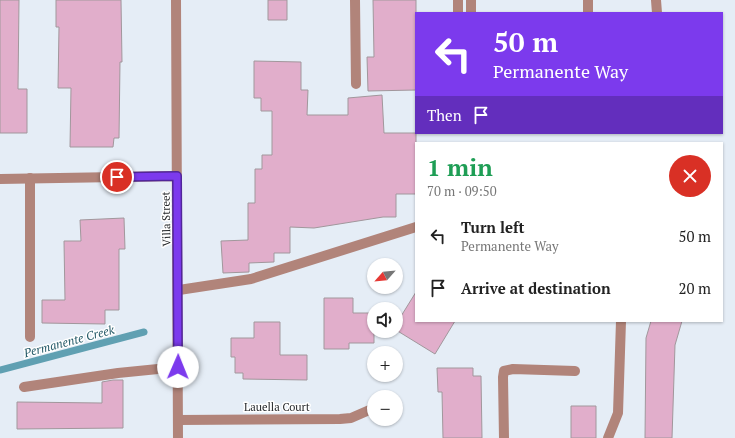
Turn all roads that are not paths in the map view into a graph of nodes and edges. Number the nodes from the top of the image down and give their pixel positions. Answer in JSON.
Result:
{"nodes":[{"id":1,"x":176,"y":0,"type":"edge"},
{"id":2,"x":355,"y":0,"type":"edge"},
{"id":3,"x":458,"y":0,"type":"edge"},
{"id":4,"x":471,"y":0,"type":"edge"},
{"id":5,"x":588,"y":0,"type":"edge"},
{"id":6,"x":656,"y":0,"type":"edge"},
{"id":7,"x":458,"y":12,"type":"edge"},
{"id":8,"x":471,"y":12,"type":"edge"},
{"id":9,"x":588,"y":12,"type":"edge"},
{"id":10,"x":658,"y":12,"type":"edge"},
{"id":11,"x":356,"y":84,"type":"dead end"},
{"id":12,"x":177,"y":176,"type":"junction"},
{"id":13,"x":30,"y":178,"type":"junction"},
{"id":14,"x":0,"y":179,"type":"edge"},
{"id":15,"x":415,"y":227,"type":"edge"},
{"id":16,"x":179,"y":290,"type":"junction"},
{"id":17,"x":621,"y":322,"type":"edge"},
{"id":18,"x":30,"y":337,"type":"dead end"},
{"id":19,"x":178,"y":367,"type":"junction"},
{"id":20,"x":575,"y":371,"type":"dead end"},
{"id":21,"x":24,"y":387,"type":"dead end"},
{"id":22,"x":367,"y":411,"type":"edge"},
{"id":23,"x":178,"y":420,"type":"junction"},
{"id":24,"x":178,"y":438,"type":"edge"},
{"id":25,"x":504,"y":438,"type":"edge"},
{"id":26,"x":608,"y":438,"type":"edge"}],
"edges":[{"from":1,"to":12,"type":"street","name":"Villa Street"},
{"from":2,"to":11,"type":"street"},
{"from":3,"to":7,"type":"street"},
{"from":4,"to":8,"type":"street"},
{"from":5,"to":9,"type":"street"},
{"from":6,"to":10,"type":"street"},
{"from":12,"to":13,"type":"street"},
{"from":12,"to":16,"type":"street","name":"Villa Street"},
{"from":13,"to":14,"type":"street"},
{"from":13,"to":18,"type":"street"},
{"from":15,"to":16,"type":"street"},
{"from":16,"to":19,"type":"street","name":"Villa Street"},
{"from":17,"to":26,"type":"street"},
{"from":19,"to":21,"type":"street"},
{"from":19,"to":23,"type":"street","name":"Villa Street"},
{"from":20,"to":25,"type":"street"},
{"from":22,"to":23,"type":"street","name":"Lauella Court"},
{"from":23,"to":24,"type":"street","name":"Villa Street"}]}
